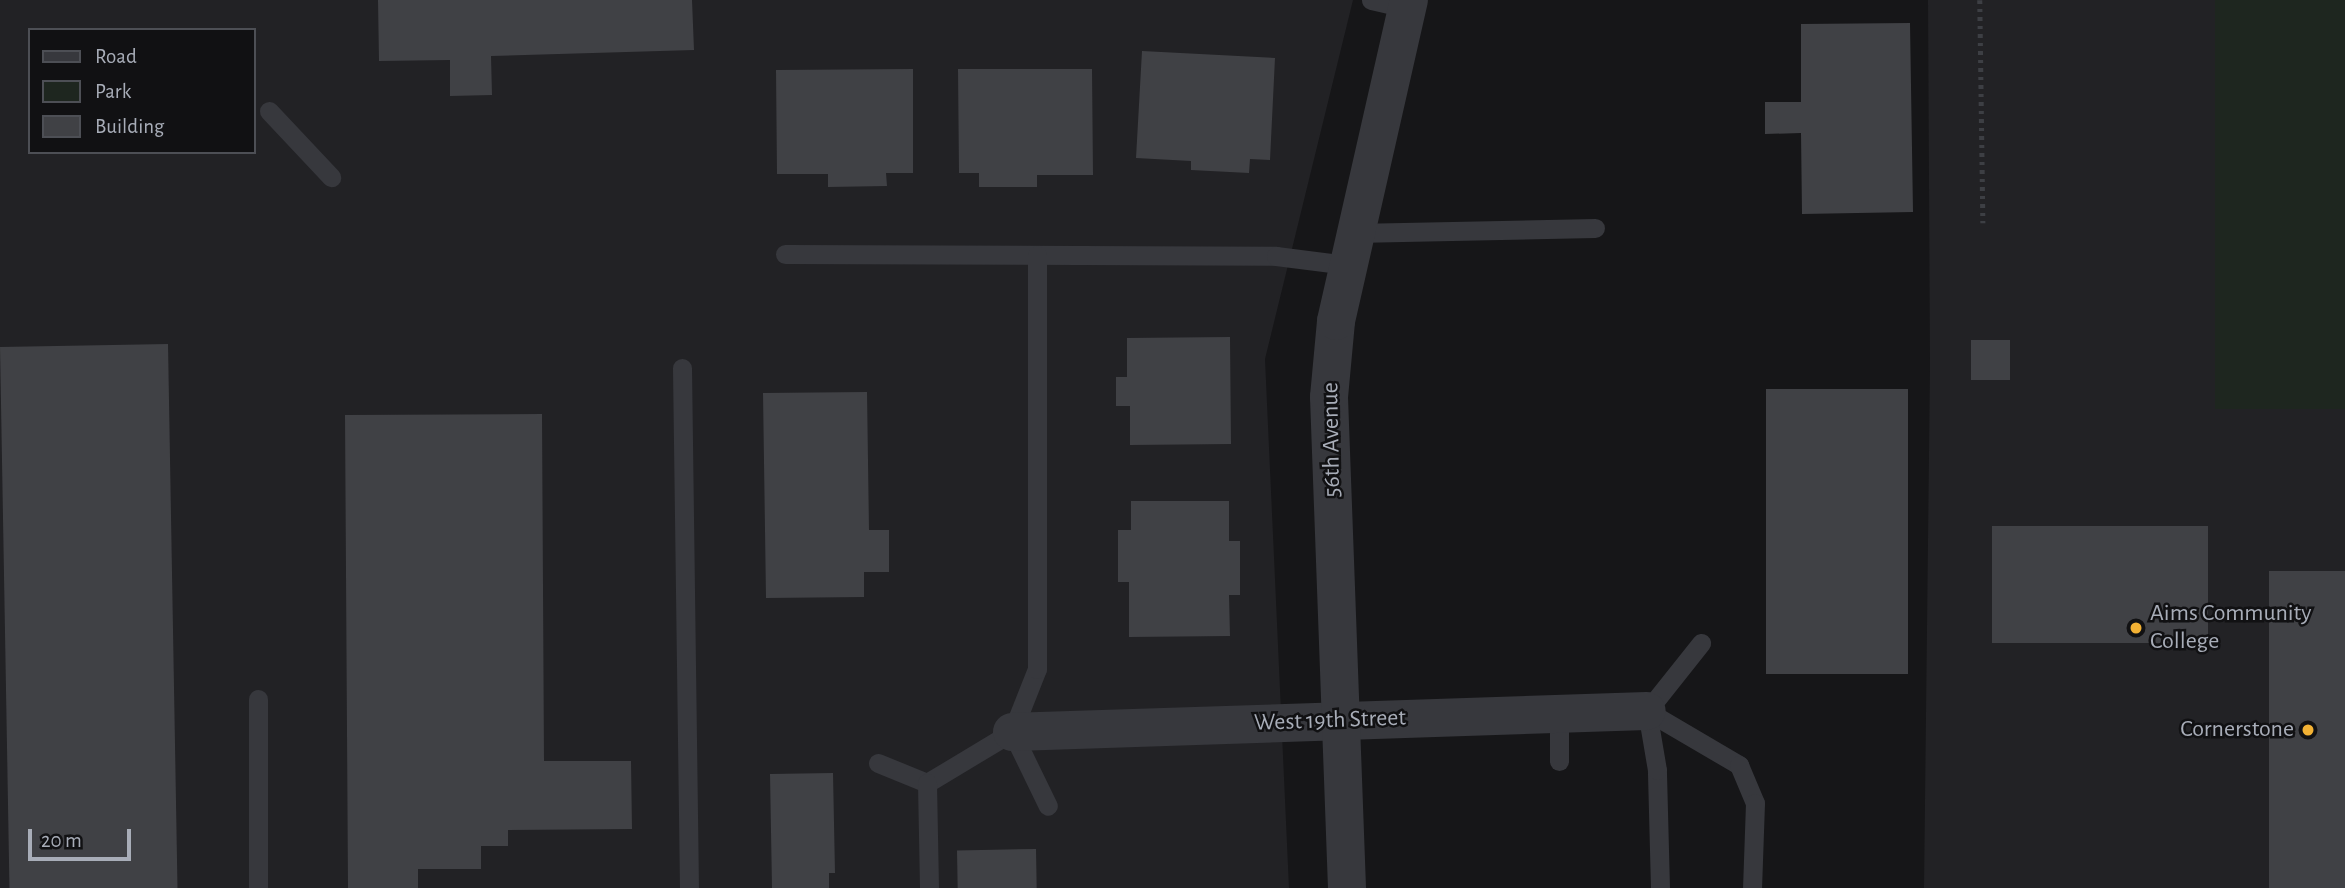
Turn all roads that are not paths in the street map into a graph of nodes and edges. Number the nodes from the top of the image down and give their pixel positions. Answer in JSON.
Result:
{"nodes":[{"id":1,"x":1396,"y":3,"type":"edge"},
{"id":2,"x":269,"y":111,"type":"dead end"},
{"id":3,"x":331,"y":177,"type":"dead end"},
{"id":4,"x":1595,"y":228,"type":"dead end"},
{"id":5,"x":1351,"y":249,"type":"junction"},
{"id":6,"x":785,"y":254,"type":"dead end"},
{"id":7,"x":1037,"y":255,"type":"junction"},
{"id":8,"x":682,"y":368,"type":"dead end"},
{"id":9,"x":1701,"y":643,"type":"dead end"},
{"id":10,"x":258,"y":699,"type":"dead end"},
{"id":11,"x":1647,"y":711,"type":"junction"},
{"id":12,"x":1559,"y":716,"type":"junction"},
{"id":13,"x":1342,"y":720,"type":"junction"},
{"id":14,"x":1012,"y":732,"type":"junction"},
{"id":15,"x":1559,"y":761,"type":"dead end"},
{"id":16,"x":878,"y":763,"type":"dead end"},
{"id":17,"x":927,"y":783,"type":"junction"},
{"id":18,"x":1048,"y":806,"type":"dead end"},
{"id":19,"x":258,"y":888,"type":"edge"},
{"id":20,"x":689,"y":888,"type":"edge"},
{"id":21,"x":929,"y":888,"type":"edge"},
{"id":22,"x":1348,"y":888,"type":"edge"},
{"id":23,"x":1660,"y":888,"type":"edge"},
{"id":24,"x":1752,"y":888,"type":"edge"}],
"edges":[{"from":1,"to":5,"type":"street","name":"56th Avenue"},
{"from":2,"to":3,"type":"lane"},
{"from":4,"to":5,"type":"lane"},
{"from":5,"to":7,"type":"lane"},
{"from":5,"to":13,"type":"street","name":"56th Avenue"},
{"from":6,"to":7,"type":"lane"},
{"from":7,"to":14,"type":"lane"},
{"from":8,"to":20,"type":"lane"},
{"from":9,"to":11,"type":"lane"},
{"from":10,"to":19,"type":"lane"},
{"from":11,"to":12,"type":"street","name":"West 19th Street"},
{"from":11,"to":23,"type":"lane"},
{"from":11,"to":24,"type":"lane"},
{"from":12,"to":13,"type":"street","name":"West 19th Street"},
{"from":12,"to":15,"type":"lane"},
{"from":13,"to":14,"type":"street","name":"West 19th Street"},
{"from":13,"to":22,"type":"street","name":"56th Avenue"},
{"from":14,"to":17,"type":"lane"},
{"from":14,"to":18,"type":"lane"},
{"from":16,"to":17,"type":"lane"},
{"from":17,"to":21,"type":"lane"}]}
